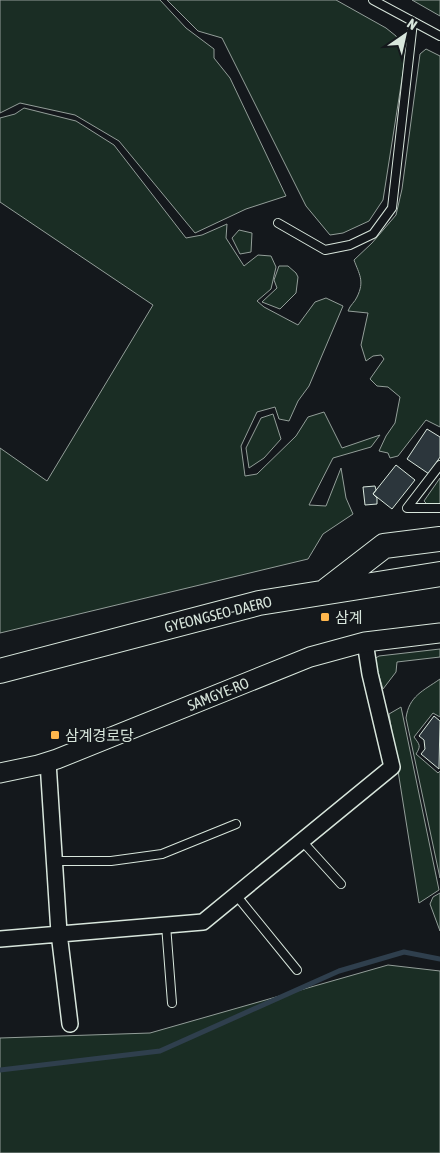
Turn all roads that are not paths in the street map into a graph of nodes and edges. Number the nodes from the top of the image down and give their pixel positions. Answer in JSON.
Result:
{"nodes":[{"id":1,"x":373,"y":0,"type":"edge"},
{"id":2,"x":414,"y":22,"type":"junction"},
{"id":3,"x":440,"y":36,"type":"edge"},
{"id":4,"x":278,"y":223,"type":"dead end"},
{"id":5,"x":440,"y":464,"type":"edge"},
{"id":6,"x":440,"y":508,"type":"edge"},
{"id":7,"x":440,"y":539,"type":"edge"},
{"id":8,"x":440,"y":574,"type":"edge"},
{"id":9,"x":326,"y":591,"type":"junction"},
{"id":10,"x":440,"y":633,"type":"edge"},
{"id":11,"x":365,"y":642,"type":"junction"},
{"id":12,"x":0,"y":671,"type":"edge"},
{"id":13,"x":48,"y":762,"type":"junction"},
{"id":14,"x":0,"y":774,"type":"edge"},
{"id":15,"x":236,"y":824,"type":"dead end"},
{"id":16,"x":302,"y":841,"type":"junction"},
{"id":17,"x":55,"y":861,"type":"junction"},
{"id":18,"x":341,"y":884,"type":"dead end"},
{"id":19,"x":236,"y":895,"type":"junction"},
{"id":20,"x":166,"y":925,"type":"junction"},
{"id":21,"x":59,"y":933,"type":"junction"},
{"id":22,"x":0,"y":939,"type":"edge"},
{"id":23,"x":297,"y":970,"type":"dead end"},
{"id":24,"x":172,"y":1003,"type":"dead end"},
{"id":25,"x":70,"y":1024,"type":"dead end"}],
"edges":[{"from":1,"to":2,"type":"lane"},
{"from":2,"to":3,"type":"lane"},
{"from":2,"to":4,"type":"lane"},
{"from":5,"to":6,"type":"lane"},
{"from":7,"to":9,"type":"main road"},
{"from":8,"to":9,"type":"main road","name":"GYEONGSEO-DAERO"},
{"from":9,"to":12,"type":"main road","name":"GYEONGSEO-DAERO"},
{"from":10,"to":11,"type":"street","name":"SAMGYE-RO"},
{"from":11,"to":13,"type":"street","name":"SAMGYE-RO"},
{"from":11,"to":16,"type":"street"},
{"from":13,"to":14,"type":"street","name":"SAMGYE-RO"},
{"from":13,"to":17,"type":"street"},
{"from":15,"to":17,"type":"lane"},
{"from":16,"to":18,"type":"lane"},
{"from":16,"to":19,"type":"street"},
{"from":17,"to":21,"type":"street"},
{"from":19,"to":20,"type":"street"},
{"from":19,"to":23,"type":"lane"},
{"from":20,"to":21,"type":"street"},
{"from":20,"to":24,"type":"lane"},
{"from":21,"to":22,"type":"street"},
{"from":21,"to":25,"type":"street"}]}
